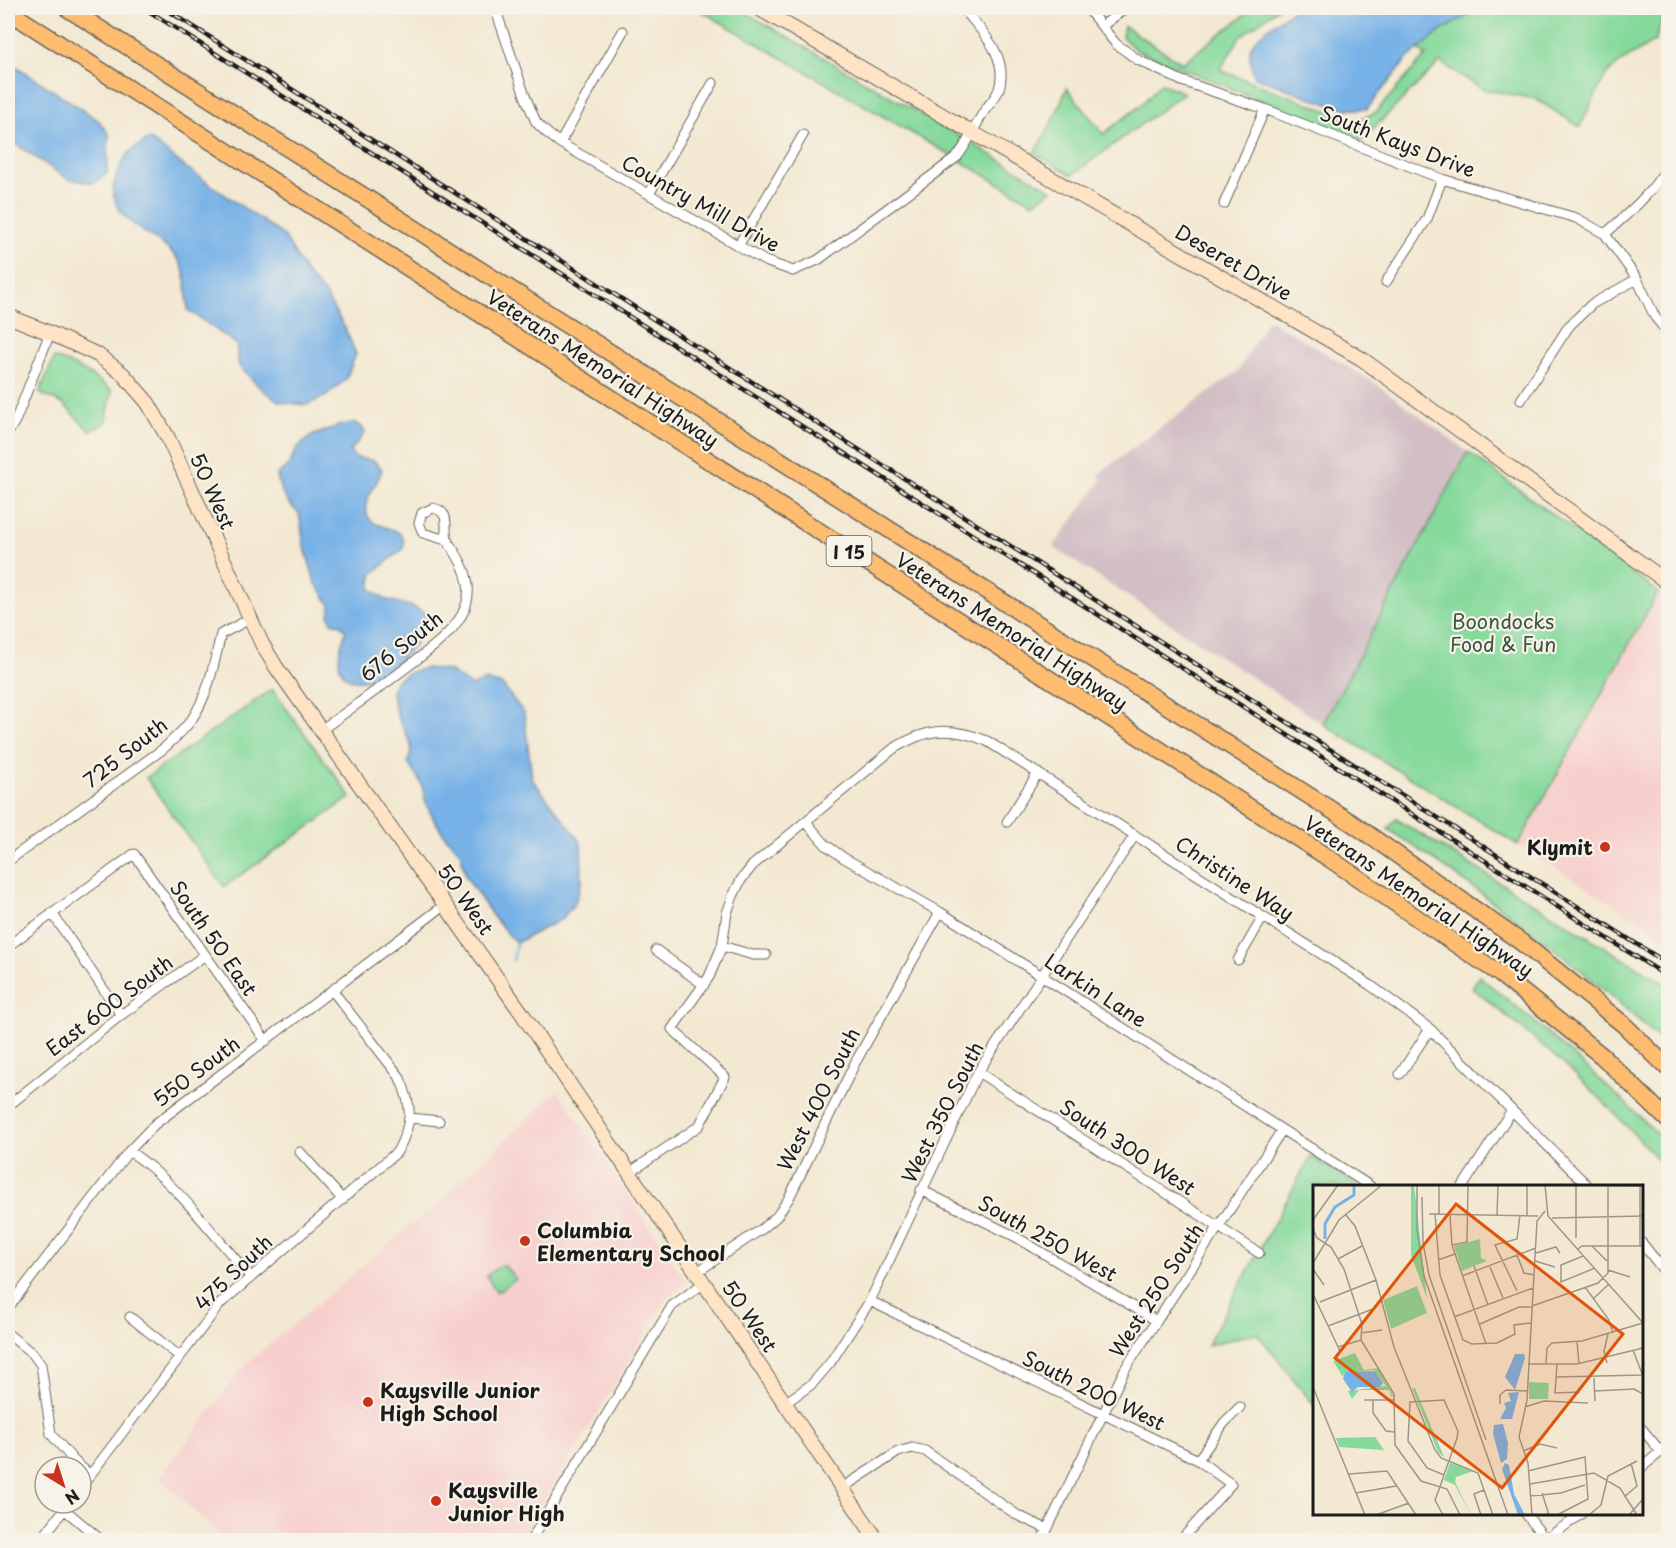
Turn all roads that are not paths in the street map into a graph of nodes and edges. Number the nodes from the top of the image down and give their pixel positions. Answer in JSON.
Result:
{"nodes":[{"id":1,"x":67,"y":8,"type":"edge"},
{"id":2,"x":495,"y":8,"type":"edge"},
{"id":3,"x":758,"y":8,"type":"edge"},
{"id":4,"x":963,"y":8,"type":"edge"},
{"id":5,"x":1087,"y":8,"type":"edge"},
{"id":6,"x":1126,"y":8,"type":"edge"},
{"id":7,"x":8,"y":11,"type":"edge"},
{"id":8,"x":1102,"y":26,"type":"junction"},
{"id":9,"x":623,"y":31,"type":"dead end"},
{"id":10,"x":713,"y":83,"type":"dead end"},
{"id":11,"x":1265,"y":109,"type":"junction"},
{"id":12,"x":972,"y":133,"type":"junction"},
{"id":13,"x":803,"y":135,"type":"dead end"},
{"id":14,"x":560,"y":143,"type":"junction"},
{"id":15,"x":1668,"y":166,"type":"edge"},
{"id":16,"x":1442,"y":179,"type":"junction"},
{"id":17,"x":649,"y":194,"type":"junction"},
{"id":18,"x":1224,"y":204,"type":"dead end"},
{"id":19,"x":1605,"y":234,"type":"junction"},
{"id":20,"x":738,"y":246,"type":"junction"},
{"id":21,"x":1637,"y":279,"type":"junction"},
{"id":22,"x":1386,"y":282,"type":"dead end"},
{"id":23,"x":8,"y":316,"type":"edge"},
{"id":24,"x":50,"y":333,"type":"junction"},
{"id":25,"x":1668,"y":333,"type":"edge"},
{"id":26,"x":1521,"y":400,"type":"dead end"},
{"id":27,"x":8,"y":433,"type":"edge"},
{"id":28,"x":446,"y":540,"type":"dead end"},
{"id":29,"x":1668,"y":583,"type":"edge"},
{"id":30,"x":250,"y":619,"type":"junction"},
{"id":31,"x":321,"y":730,"type":"junction"},
{"id":32,"x":1038,"y":773,"type":"junction"},
{"id":33,"x":806,"y":822,"type":"junction"},
{"id":34,"x":1007,"y":822,"type":"dead end"},
{"id":35,"x":1135,"y":835,"type":"junction"},
{"id":36,"x":8,"y":861,"type":"edge"},
{"id":37,"x":446,"y":904,"type":"junction"},
{"id":38,"x":940,"y":912,"type":"junction"},
{"id":39,"x":52,"y":913,"type":"junction"},
{"id":40,"x":1263,"y":917,"type":"junction"},
{"id":41,"x":8,"y":946,"type":"edge"},
{"id":42,"x":722,"y":946,"type":"junction"},
{"id":43,"x":656,"y":950,"type":"dead end"},
{"id":44,"x":205,"y":955,"type":"junction"},
{"id":45,"x":766,"y":955,"type":"dead end"},
{"id":46,"x":1238,"y":960,"type":"dead end"},
{"id":47,"x":1042,"y":976,"type":"junction"},
{"id":48,"x":704,"y":985,"type":"junction"},
{"id":49,"x":332,"y":990,"type":"junction"},
{"id":50,"x":121,"y":1015,"type":"junction"},
{"id":51,"x":1430,"y":1029,"type":"junction"},
{"id":52,"x":266,"y":1041,"type":"junction"},
{"id":53,"x":1668,"y":1068,"type":"edge"},
{"id":54,"x":978,"y":1072,"type":"junction"},
{"id":55,"x":1400,"y":1074,"type":"dead end"},
{"id":56,"x":8,"y":1106,"type":"edge"},
{"id":57,"x":1512,"y":1110,"type":"junction"},
{"id":58,"x":410,"y":1118,"type":"junction"},
{"id":59,"x":1668,"y":1120,"type":"edge"},
{"id":60,"x":439,"y":1121,"type":"dead end"},
{"id":61,"x":1282,"y":1130,"type":"junction"},
{"id":62,"x":129,"y":1151,"type":"junction"},
{"id":63,"x":300,"y":1152,"type":"dead end"},
{"id":64,"x":630,"y":1173,"type":"junction"},
{"id":65,"x":1368,"y":1185,"type":"edge"},
{"id":66,"x":1464,"y":1185,"type":"edge"},
{"id":67,"x":1587,"y":1185,"type":"edge"},
{"id":68,"x":921,"y":1190,"type":"junction"},
{"id":69,"x":343,"y":1200,"type":"junction"},
{"id":70,"x":1219,"y":1227,"type":"junction"},
{"id":71,"x":1643,"y":1245,"type":"edge"},
{"id":72,"x":1259,"y":1253,"type":"dead end"},
{"id":73,"x":250,"y":1276,"type":"junction"},
{"id":74,"x":1668,"y":1276,"type":"edge"},
{"id":75,"x":700,"y":1278,"type":"junction"},
{"id":76,"x":870,"y":1301,"type":"junction"},
{"id":77,"x":8,"y":1308,"type":"edge"},
{"id":78,"x":130,"y":1317,"type":"dead end"},
{"id":79,"x":1156,"y":1321,"type":"junction"},
{"id":80,"x":8,"y":1334,"type":"edge"},
{"id":81,"x":179,"y":1356,"type":"junction"},
{"id":82,"x":785,"y":1403,"type":"junction"},
{"id":83,"x":1240,"y":1407,"type":"dead end"},
{"id":84,"x":1104,"y":1415,"type":"junction"},
{"id":85,"x":1643,"y":1431,"type":"edge"},
{"id":86,"x":1665,"y":1449,"type":"edge"},
{"id":87,"x":69,"y":1455,"type":"edge"},
{"id":88,"x":1197,"y":1460,"type":"junction"},
{"id":89,"x":1643,"y":1466,"type":"edge"},
{"id":90,"x":93,"y":1471,"type":"edge"},
{"id":91,"x":842,"y":1488,"type":"junction"},
{"id":92,"x":59,"y":1515,"type":"edge"},
{"id":93,"x":75,"y":1515,"type":"edge"},
{"id":94,"x":1527,"y":1515,"type":"edge"},
{"id":95,"x":1580,"y":1515,"type":"edge"},
{"id":96,"x":1047,"y":1529,"type":"junction"},
{"id":97,"x":8,"y":1534,"type":"edge"},
{"id":98,"x":17,"y":1540,"type":"edge"},
{"id":99,"x":40,"y":1540,"type":"edge"},
{"id":100,"x":101,"y":1540,"type":"edge"},
{"id":101,"x":531,"y":1540,"type":"edge"},
{"id":102,"x":877,"y":1540,"type":"edge"},
{"id":103,"x":1042,"y":1540,"type":"edge"},
{"id":104,"x":1181,"y":1540,"type":"edge"},
{"id":105,"x":1546,"y":1540,"type":"edge"}],
"edges":[{"from":1,"to":53,"type":"highway","name":"Veterans Memorial Highway","number":"I 15"},
{"from":2,"to":14,"type":"street","name":"Country Mill Drive"},
{"from":3,"to":12,"type":"street","name":"Deseret Drive"},
{"from":4,"to":12,"type":"street","name":"Country Mill Drive"},
{"from":5,"to":8,"type":"street","name":"South Kays Drive"},
{"from":6,"to":8,"type":"street"},
{"from":7,"to":59,"type":"highway","name":"Veterans Memorial Highway","number":"I 15"},
{"from":8,"to":11,"type":"street","name":"South Kays Drive"},
{"from":9,"to":14,"type":"street"},
{"from":10,"to":17,"type":"street"},
{"from":11,"to":16,"type":"street","name":"South Kays Drive"},
{"from":11,"to":18,"type":"street"},
{"from":12,"to":20,"type":"street","name":"Country Mill Drive"},
{"from":12,"to":29,"type":"street","name":"Deseret Drive"},
{"from":13,"to":20,"type":"street"},
{"from":14,"to":17,"type":"street","name":"Country Mill Drive"},
{"from":15,"to":19,"type":"street"},
{"from":16,"to":19,"type":"street","name":"South Kays Drive"},
{"from":16,"to":22,"type":"street"},
{"from":17,"to":20,"type":"street","name":"Country Mill Drive"},
{"from":19,"to":21,"type":"street","name":"South Kays Drive"},
{"from":21,"to":25,"type":"street","name":"South Kays Drive"},
{"from":21,"to":26,"type":"street"},
{"from":23,"to":24,"type":"street","name":"50 West"},
{"from":24,"to":27,"type":"street"},
{"from":24,"to":30,"type":"street","name":"50 West"},
{"from":28,"to":31,"type":"street","name":"676 South"},
{"from":30,"to":31,"type":"street","name":"50 West"},
{"from":30,"to":36,"type":"street","name":"725 South"},
{"from":31,"to":37,"type":"street","name":"50 West"},
{"from":32,"to":33,"type":"street","name":"Christine Way"},
{"from":32,"to":34,"type":"street"},
{"from":32,"to":35,"type":"street","name":"Christine Way"},
{"from":33,"to":38,"type":"street","name":"Larkin Lane"},
{"from":33,"to":42,"type":"street","name":"Christine Way"},
{"from":35,"to":40,"type":"street","name":"Christine Way"},
{"from":35,"to":47,"type":"street","name":"West 350 South"},
{"from":37,"to":49,"type":"street","name":"550 South"},
{"from":37,"to":64,"type":"street","name":"50 West"},
{"from":38,"to":47,"type":"street","name":"Larkin Lane"},
{"from":38,"to":75,"type":"street","name":"West 400 South"},
{"from":39,"to":41,"type":"street"},
{"from":39,"to":44,"type":"street","name":"South 50 East"},
{"from":39,"to":50,"type":"street"},
{"from":40,"to":46,"type":"street"},
{"from":40,"to":51,"type":"street","name":"Christine Way"},
{"from":42,"to":45,"type":"street"},
{"from":42,"to":48,"type":"street","name":"Christine Way"},
{"from":43,"to":48,"type":"street"},
{"from":44,"to":50,"type":"street","name":"East 600 South"},
{"from":44,"to":52,"type":"street","name":"South 50 East"},
{"from":47,"to":54,"type":"street","name":"West 350 South"},
{"from":47,"to":61,"type":"street","name":"Larkin Lane"},
{"from":48,"to":64,"type":"street","name":"Christine Way"},
{"from":49,"to":52,"type":"street","name":"550 South"},
{"from":49,"to":58,"type":"street"},
{"from":50,"to":56,"type":"street","name":"East 600 South"},
{"from":51,"to":55,"type":"street"},
{"from":51,"to":57,"type":"street","name":"Christine Way"},
{"from":52,"to":62,"type":"street","name":"550 South"},
{"from":54,"to":68,"type":"street","name":"West 350 South"},
{"from":54,"to":70,"type":"street","name":"South 300 West"},
{"from":57,"to":66,"type":"street"},
{"from":57,"to":67,"type":"street","name":"Christine Way"},
{"from":58,"to":60,"type":"street"},
{"from":58,"to":69,"type":"street","name":"475 South"},
{"from":61,"to":65,"type":"street","name":"Larkin Lane"},
{"from":61,"to":70,"type":"street","name":"West 250 South"},
{"from":62,"to":73,"type":"street"},
{"from":62,"to":77,"type":"street","name":"550 South"},
{"from":63,"to":69,"type":"street"},
{"from":64,"to":75,"type":"street","name":"50 West"},
{"from":68,"to":76,"type":"street","name":"West 350 South"},
{"from":68,"to":79,"type":"street","name":"South 250 West"},
{"from":69,"to":73,"type":"street","name":"475 South"},
{"from":70,"to":72,"type":"street","name":"South 300 West"},
{"from":70,"to":79,"type":"street","name":"West 250 South"},
{"from":71,"to":74,"type":"street"},
{"from":73,"to":81,"type":"street","name":"475 South"},
{"from":75,"to":82,"type":"street","name":"50 West"},
{"from":75,"to":101,"type":"street"},
{"from":76,"to":82,"type":"street","name":"West 350 South"},
{"from":76,"to":84,"type":"street","name":"South 200 West"},
{"from":78,"to":81,"type":"street"},
{"from":79,"to":84,"type":"street","name":"West 250 South"},
{"from":80,"to":87,"type":"street"},
{"from":81,"to":90,"type":"street","name":"475 South"},
{"from":82,"to":91,"type":"street","name":"50 West"},
{"from":83,"to":88,"type":"street"},
{"from":84,"to":88,"type":"street","name":"South 200 West"},
{"from":84,"to":96,"type":"street","name":"West 250 South"},
{"from":85,"to":86,"type":"street"},
{"from":86,"to":89,"type":"street"},
{"from":88,"to":104,"type":"street","name":"South 200 West"},
{"from":91,"to":96,"type":"street"},
{"from":91,"to":102,"type":"street","name":"50 West"},
{"from":92,"to":99,"type":"street"},
{"from":93,"to":100,"type":"street"},
{"from":94,"to":105,"type":"street"},
{"from":95,"to":105,"type":"street"},
{"from":96,"to":103,"type":"street","name":"West 250 South"},
{"from":97,"to":98,"type":"street"}]}
